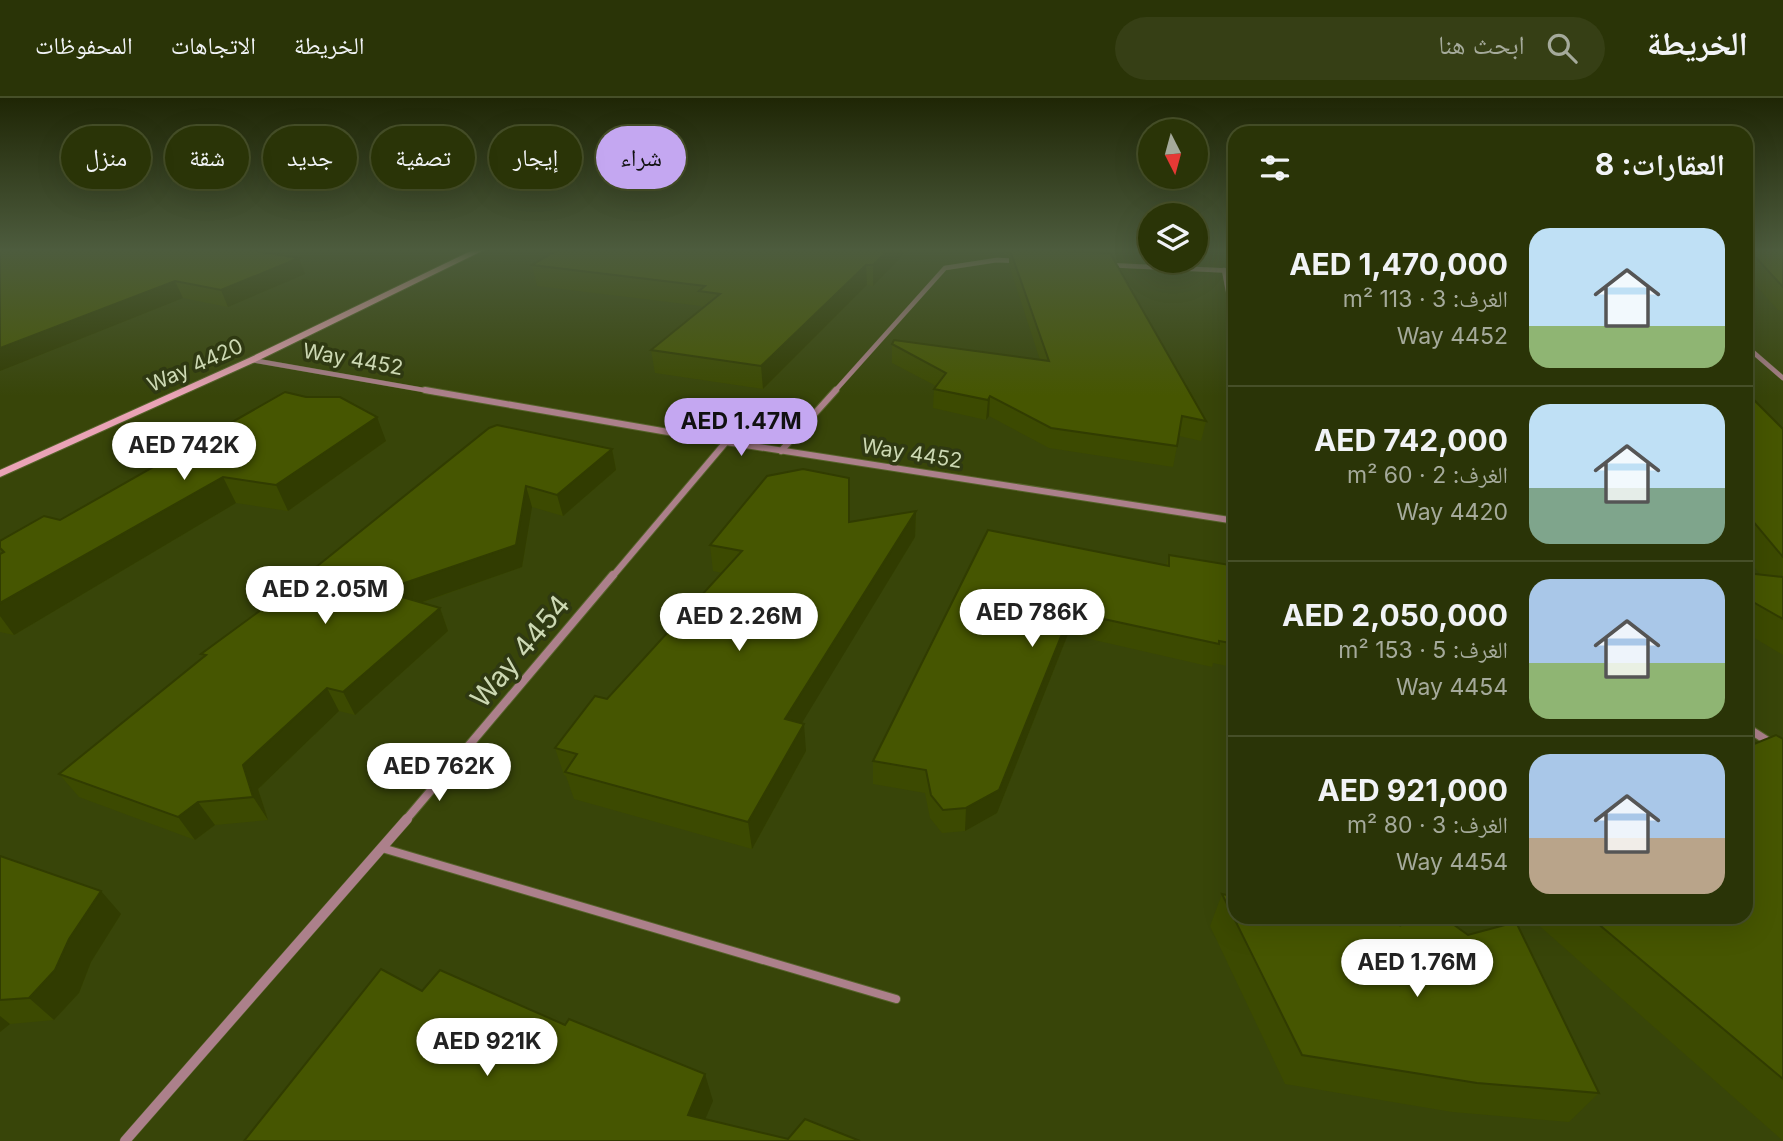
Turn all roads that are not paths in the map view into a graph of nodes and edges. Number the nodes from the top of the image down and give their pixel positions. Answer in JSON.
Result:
{"nodes":[{"id":1,"x":380,"y":299,"type":"edge"},
{"id":2,"x":918,"y":299,"type":"edge"},
{"id":3,"x":1753,"y":352,"type":"edge"},
{"id":4,"x":253,"y":360,"type":"junction"},
{"id":5,"x":1783,"y":378,"type":"edge"},
{"id":6,"x":726,"y":442,"type":"junction"},
{"id":7,"x":781,"y":451,"type":"junction"},
{"id":8,"x":0,"y":474,"type":"edge"},
{"id":9,"x":1228,"y":520,"type":"edge"},
{"id":10,"x":1753,"y":732,"type":"edge"},
{"id":11,"x":1783,"y":751,"type":"edge"},
{"id":12,"x":382,"y":848,"type":"junction"},
{"id":13,"x":896,"y":999,"type":"dead end"},
{"id":14,"x":125,"y":1141,"type":"edge"}],
"edges":[{"from":1,"to":4,"type":"street","name":"Way 4420"},
{"from":2,"to":7,"type":"street"},
{"from":3,"to":5,"type":"street"},
{"from":4,"to":6,"type":"street","name":"Way 4452"},
{"from":4,"to":8,"type":"street","name":"Way 4420"},
{"from":6,"to":7,"type":"street","name":"Way 4452"},
{"from":6,"to":12,"type":"street","name":"Way 4454"},
{"from":7,"to":9,"type":"street","name":"Way 4452"},
{"from":10,"to":11,"type":"street"},
{"from":12,"to":13,"type":"lane"},
{"from":12,"to":14,"type":"street","name":"Way 4454"}]}
